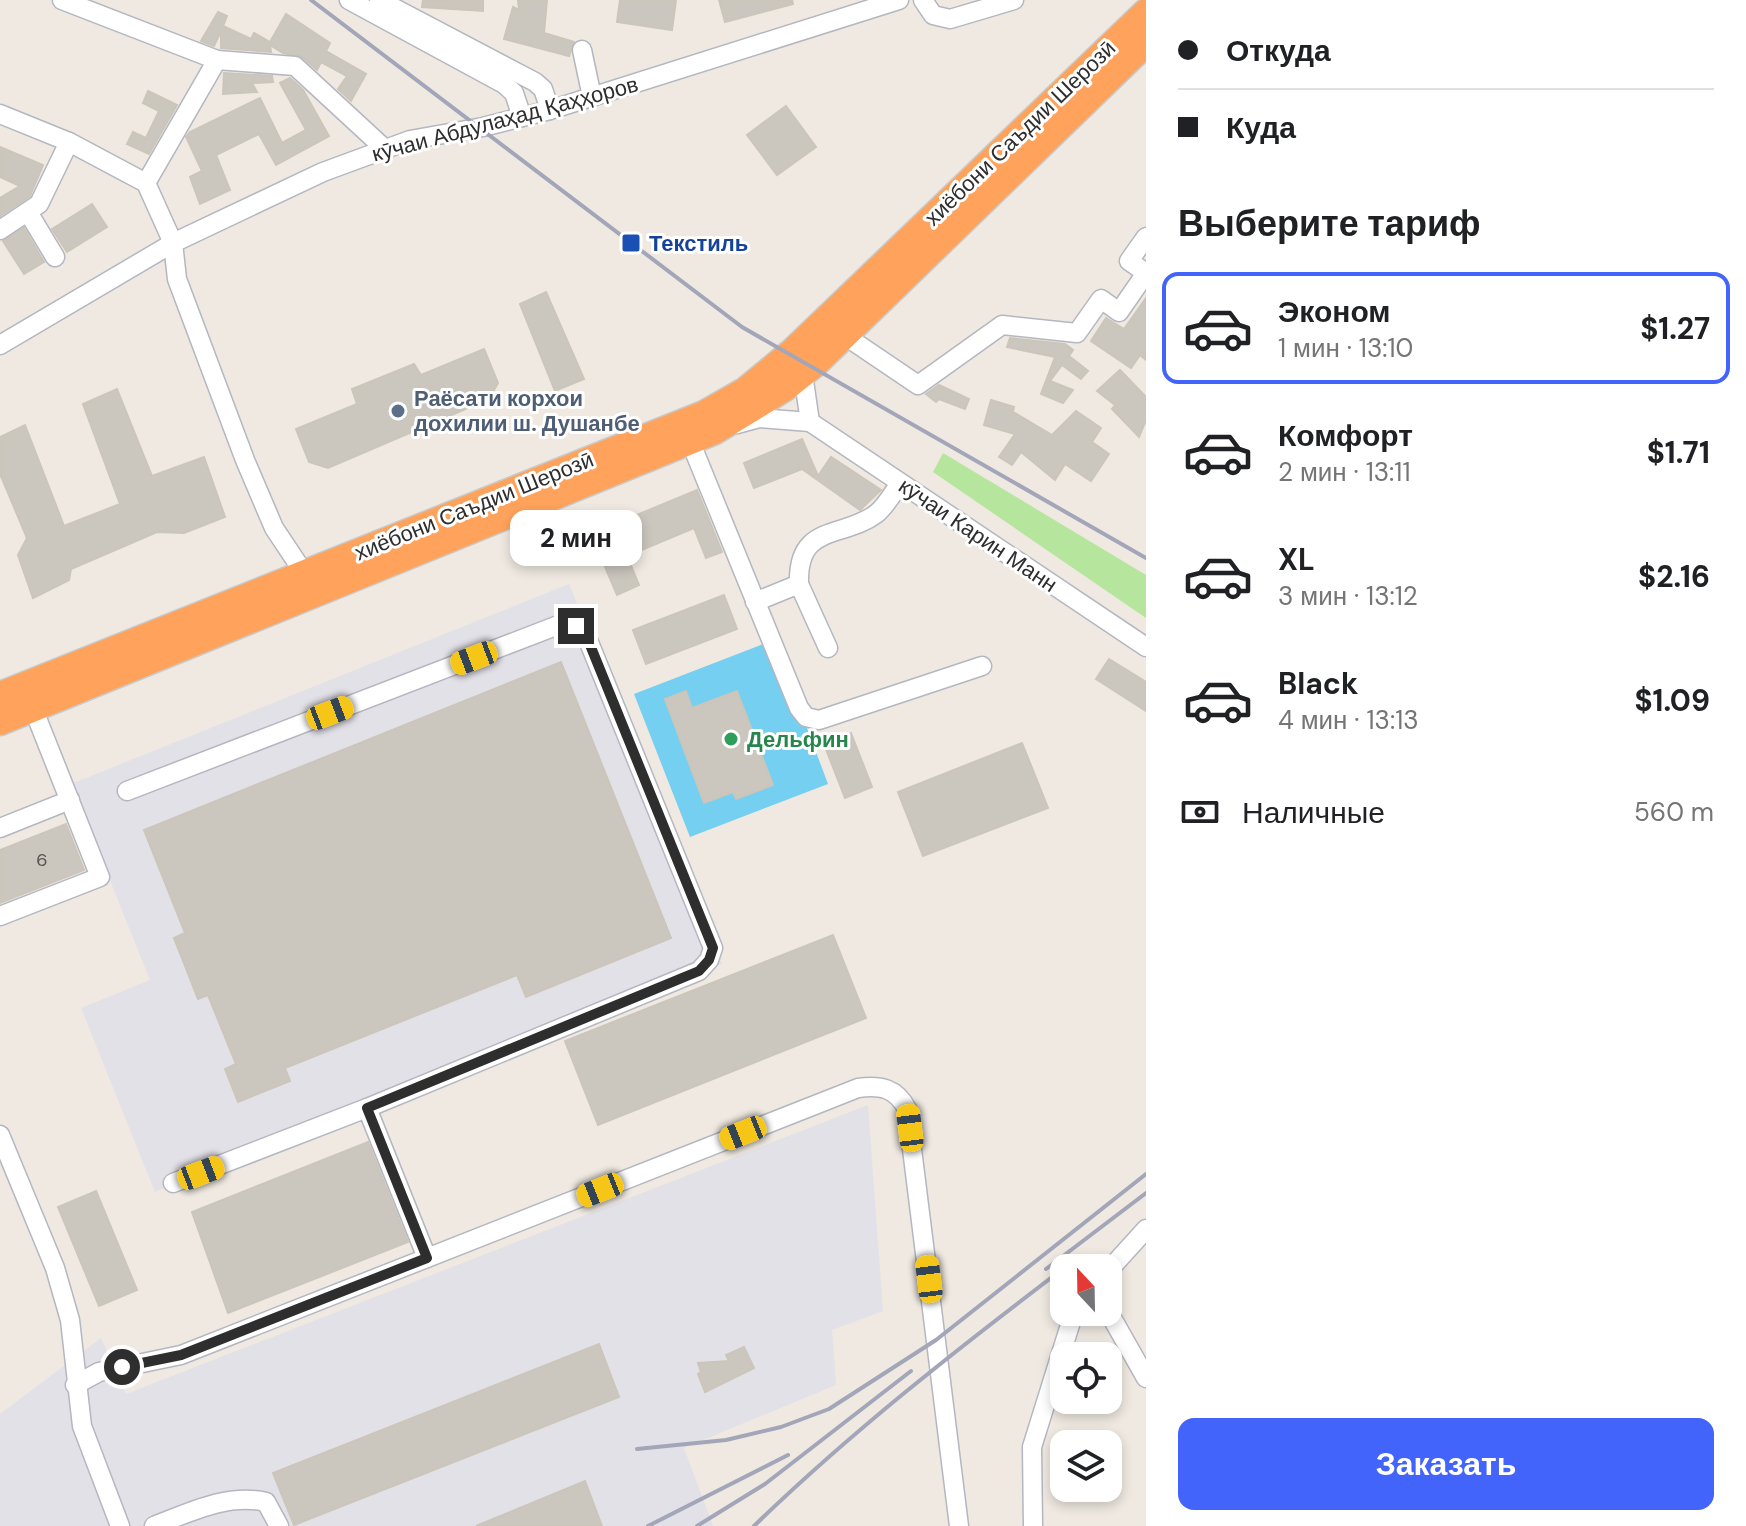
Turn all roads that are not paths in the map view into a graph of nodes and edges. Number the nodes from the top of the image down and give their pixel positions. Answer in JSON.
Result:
{"nodes":[{"id":1,"x":62,"y":0,"type":"edge"},
{"id":2,"x":349,"y":0,"type":"edge"},
{"id":3,"x":379,"y":0,"type":"edge"},
{"id":4,"x":899,"y":0,"type":"edge"},
{"id":5,"x":923,"y":0,"type":"edge"},
{"id":6,"x":1014,"y":0,"type":"edge"},
{"id":7,"x":1146,"y":12,"type":"edge"},
{"id":8,"x":1146,"y":43,"type":"edge"},
{"id":9,"x":582,"y":50,"type":"dead end"},
{"id":10,"x":217,"y":60,"type":"junction"},
{"id":11,"x":592,"y":97,"type":"junction"},
{"id":12,"x":550,"y":110,"type":"junction"},
{"id":13,"x":0,"y":114,"type":"edge"},
{"id":14,"x":522,"y":117,"type":"junction"},
{"id":15,"x":69,"y":142,"type":"junction"},
{"id":16,"x":386,"y":150,"type":"junction"},
{"id":17,"x":146,"y":183,"type":"junction"},
{"id":18,"x":28,"y":212,"type":"junction"},
{"id":19,"x":0,"y":230,"type":"edge"},
{"id":20,"x":1146,"y":237,"type":"edge"},
{"id":21,"x":173,"y":243,"type":"junction"},
{"id":22,"x":55,"y":257,"type":"dead end"},
{"id":23,"x":1146,"y":273,"type":"edge"},
{"id":24,"x":844,"y":335,"type":"junction"},
{"id":25,"x":0,"y":345,"type":"edge"},
{"id":26,"x":803,"y":374,"type":"junction"},
{"id":27,"x":810,"y":422,"type":"junction"},
{"id":28,"x":715,"y":431,"type":"junction"},
{"id":29,"x":690,"y":441,"type":"junction"},
{"id":30,"x":900,"y":483,"type":"junction"},
{"id":31,"x":304,"y":573,"type":"junction"},
{"id":32,"x":799,"y":584,"type":"junction"},
{"id":33,"x":755,"y":602,"type":"junction"},
{"id":34,"x":1146,"y":647,"type":"edge"},
{"id":35,"x":828,"y":648,"type":"dead end"},
{"id":36,"x":982,"y":666,"type":"dead end"},
{"id":37,"x":0,"y":695,"type":"edge"},
{"id":38,"x":33,"y":708,"type":"junction"},
{"id":39,"x":0,"y":722,"type":"edge"},
{"id":40,"x":127,"y":791,"type":"dead end"},
{"id":41,"x":70,"y":800,"type":"junction"},
{"id":42,"x":0,"y":828,"type":"edge"},
{"id":43,"x":0,"y":916,"type":"edge"},
{"id":44,"x":367,"y":1108,"type":"junction"},
{"id":45,"x":0,"y":1135,"type":"edge"},
{"id":46,"x":173,"y":1183,"type":"dead end"},
{"id":47,"x":1146,"y":1229,"type":"edge"},
{"id":48,"x":1122,"y":1256,"type":"edge"},
{"id":49,"x":427,"y":1258,"type":"junction"},
{"id":50,"x":1070,"y":1326,"type":"edge"},
{"id":51,"x":1117,"y":1326,"type":"edge"},
{"id":52,"x":1146,"y":1378,"type":"edge"},
{"id":53,"x":75,"y":1385,"type":"junction"},
{"id":54,"x":118,"y":1520,"type":"edge"},
{"id":55,"x":133,"y":1526,"type":"edge"},
{"id":56,"x":154,"y":1526,"type":"edge"},
{"id":57,"x":279,"y":1526,"type":"edge"},
{"id":58,"x":959,"y":1526,"type":"edge"},
{"id":59,"x":1033,"y":1526,"type":"edge"}],
"edges":[{"from":1,"to":10,"type":"street"},
{"from":2,"to":14,"type":"street"},
{"from":3,"to":12,"type":"street"},
{"from":4,"to":11,"type":"street","name":"кӯчаи Абдулаҳад Қаҳҳоров"},
{"from":5,"to":6,"type":"street"},
{"from":7,"to":31,"type":"highway","name":"хиёбони Саъдии Шерозӣ"},
{"from":8,"to":24,"type":"highway","name":"хиёбони Саъдии Шерозӣ"},
{"from":9,"to":11,"type":"street"},
{"from":10,"to":16,"type":"street"},
{"from":10,"to":17,"type":"street"},
{"from":11,"to":12,"type":"street","name":"кӯчаи Абдулаҳад Қаҳҳоров"},
{"from":12,"to":14,"type":"street","name":"кӯчаи Абдулаҳад Қаҳҳоров"},
{"from":13,"to":15,"type":"street"},
{"from":14,"to":16,"type":"street","name":"кӯчаи Абдулаҳад Қаҳҳоров"},
{"from":15,"to":17,"type":"street"},
{"from":15,"to":18,"type":"street"},
{"from":16,"to":21,"type":"street","name":"кӯчаи Абдулаҳад Қаҳҳоров"},
{"from":17,"to":21,"type":"street"},
{"from":18,"to":19,"type":"street"},
{"from":18,"to":22,"type":"street"},
{"from":20,"to":23,"type":"street"},
{"from":21,"to":25,"type":"street","name":"кӯчаи Абдулаҳад Қаҳҳоров"},
{"from":21,"to":31,"type":"street"},
{"from":23,"to":24,"type":"street"},
{"from":24,"to":26,"type":"highway","name":"хиёбони Саъдии Шерозӣ"},
{"from":26,"to":27,"type":"street"},
{"from":26,"to":28,"type":"highway","name":"хиёбони Саъдии Шерозӣ"},
{"from":27,"to":28,"type":"street","name":"кӯчаи Карин Манн"},
{"from":27,"to":30,"type":"street","name":"кӯчаи Карин Манн"},
{"from":28,"to":29,"type":"highway","name":"хиёбони Саъдии Шерозӣ"},
{"from":29,"to":33,"type":"street"},
{"from":29,"to":38,"type":"highway","name":"хиёбони Саъдии Шерозӣ"},
{"from":30,"to":32,"type":"street"},
{"from":30,"to":34,"type":"street","name":"кӯчаи Карин Манн"},
{"from":31,"to":37,"type":"highway","name":"хиёбони Саъдии Шерозӣ"},
{"from":32,"to":33,"type":"street"},
{"from":32,"to":35,"type":"street"},
{"from":33,"to":36,"type":"street"},
{"from":38,"to":39,"type":"highway","name":"хиёбони Саъдии Шерозӣ"},
{"from":38,"to":41,"type":"street"},
{"from":40,"to":44,"type":"street"},
{"from":41,"to":42,"type":"street"},
{"from":41,"to":43,"type":"street"},
{"from":44,"to":46,"type":"street"},
{"from":44,"to":49,"type":"street"},
{"from":45,"to":53,"type":"street"},
{"from":47,"to":48,"type":"street"},
{"from":49,"to":53,"type":"street"},
{"from":49,"to":58,"type":"street"},
{"from":50,"to":59,"type":"street"},
{"from":51,"to":52,"type":"street"},
{"from":53,"to":54,"type":"street"},
{"from":54,"to":55,"type":"street"},
{"from":56,"to":57,"type":"street"}]}
